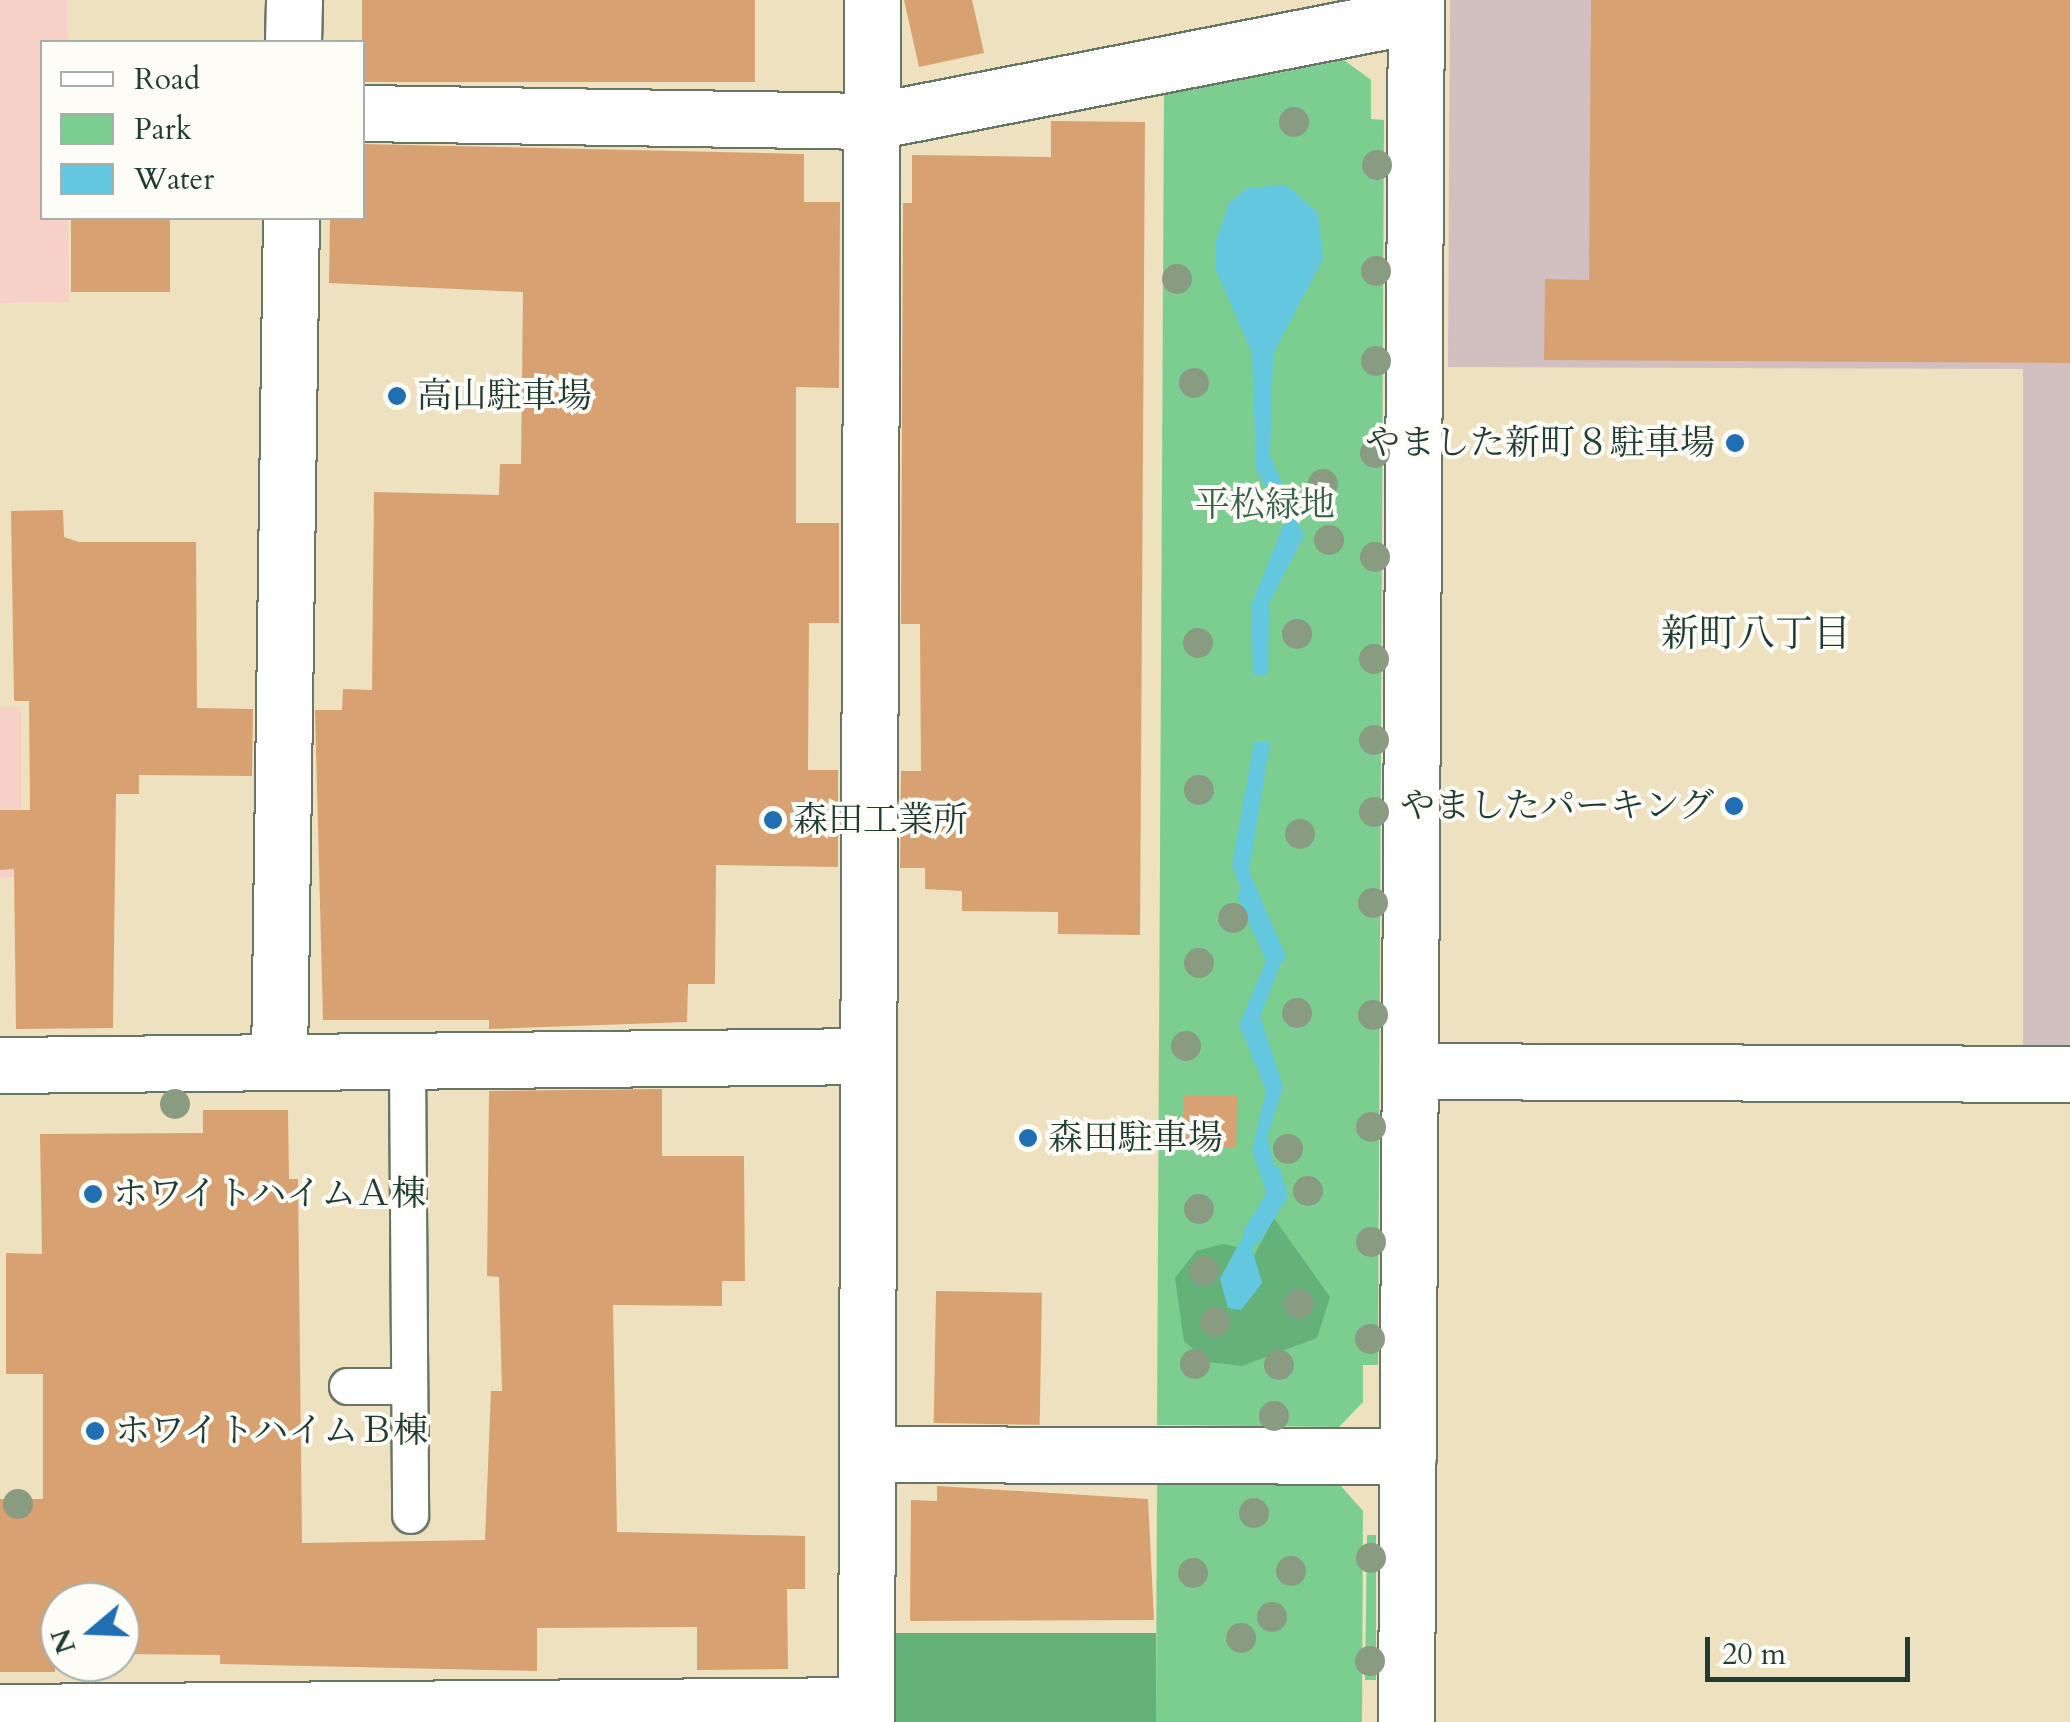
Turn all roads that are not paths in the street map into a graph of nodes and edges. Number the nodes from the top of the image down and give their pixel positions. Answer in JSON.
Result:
{"nodes":[{"id":1,"x":294,"y":0,"type":"edge"},
{"id":2,"x":872,"y":0,"type":"edge"},
{"id":3,"x":1416,"y":8,"type":"edge"},
{"id":4,"x":293,"y":40,"type":"edge"},
{"id":5,"x":365,"y":113,"type":"edge"},
{"id":6,"x":874,"y":121,"type":"junction"},
{"id":7,"x":290,"y":220,"type":"edge"},
{"id":8,"x":868,"y":1056,"type":"junction"},
{"id":9,"x":407,"y":1061,"type":"junction"},
{"id":10,"x":279,"y":1062,"type":"junction"},
{"id":11,"x":0,"y":1065,"type":"edge"},
{"id":12,"x":1410,"y":1070,"type":"junction"},
{"id":13,"x":2070,"y":1074,"type":"edge"},
{"id":14,"x":347,"y":1386,"type":"dead end"},
{"id":15,"x":409,"y":1386,"type":"junction"},
{"id":16,"x":867,"y":1454,"type":"junction"},
{"id":17,"x":1408,"y":1456,"type":"junction"},
{"id":18,"x":410,"y":1514,"type":"dead end"},
{"id":19,"x":0,"y":1712,"type":"edge"},
{"id":20,"x":866,"y":1713,"type":"edge"},
{"id":21,"x":1406,"y":1722,"type":"edge"}],
"edges":[{"from":1,"to":4,"type":"street"},
{"from":2,"to":6,"type":"street"},
{"from":3,"to":6,"type":"street"},
{"from":3,"to":12,"type":"street"},
{"from":5,"to":6,"type":"street"},
{"from":6,"to":8,"type":"street"},
{"from":7,"to":10,"type":"street"},
{"from":8,"to":9,"type":"street"},
{"from":8,"to":16,"type":"street"},
{"from":9,"to":10,"type":"street"},
{"from":9,"to":15,"type":"lane"},
{"from":10,"to":11,"type":"street"},
{"from":12,"to":13,"type":"street"},
{"from":12,"to":17,"type":"street"},
{"from":14,"to":15,"type":"lane"},
{"from":15,"to":18,"type":"lane"},
{"from":16,"to":17,"type":"street"},
{"from":16,"to":20,"type":"street"},
{"from":17,"to":21,"type":"street"},
{"from":19,"to":20,"type":"street"}]}
